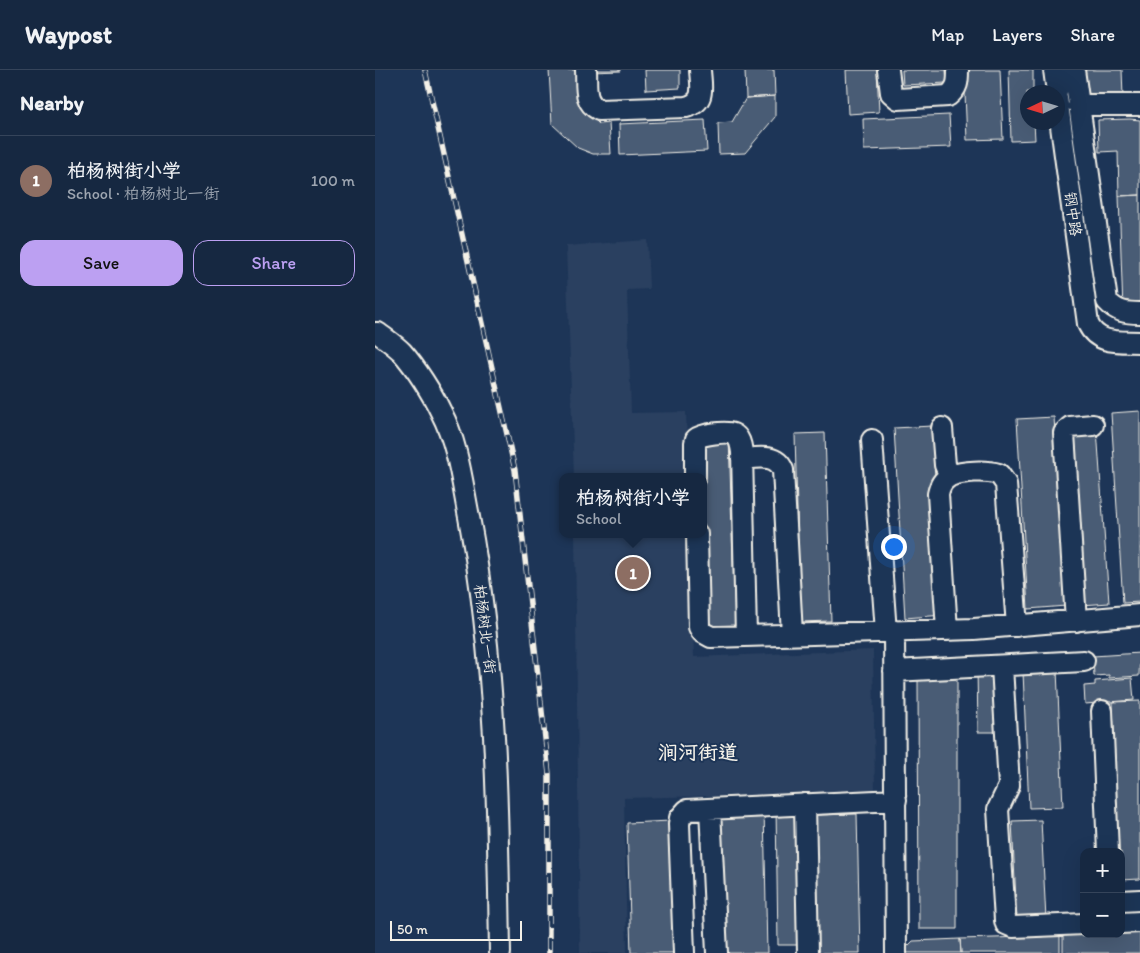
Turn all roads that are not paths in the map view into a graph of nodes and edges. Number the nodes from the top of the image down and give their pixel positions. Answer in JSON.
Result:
{"nodes":[{"id":1,"x":586,"y":70,"type":"edge"},
{"id":2,"x":700,"y":70,"type":"edge"},
{"id":3,"x":888,"y":70,"type":"edge"},
{"id":4,"x":957,"y":70,"type":"edge"},
{"id":5,"x":1042,"y":70,"type":"edge"},
{"id":6,"x":1054,"y":70,"type":"edge"},
{"id":7,"x":1074,"y":70,"type":"edge"},
{"id":8,"x":1044,"y":85,"type":"edge"},
{"id":9,"x":1056,"y":85,"type":"edge"},
{"id":10,"x":1078,"y":105,"type":"junction"},
{"id":11,"x":1140,"y":105,"type":"edge"},
{"id":12,"x":1050,"y":130,"type":"edge"},
{"id":13,"x":1062,"y":130,"type":"edge"},
{"id":14,"x":1140,"y":314,"type":"edge"},
{"id":15,"x":377,"y":333,"type":"edge"},
{"id":16,"x":1086,"y":333,"type":"junction"},
{"id":17,"x":1140,"y":342,"type":"edge"},
{"id":18,"x":1140,"y":350,"type":"edge"},
{"id":19,"x":1093,"y":425,"type":"dead end"},
{"id":20,"x":943,"y":428,"type":"dead end"},
{"id":21,"x":872,"y":440,"type":"dead end"},
{"id":22,"x":742,"y":459,"type":"junction"},
{"id":23,"x":695,"y":473,"type":"edge"},
{"id":24,"x":950,"y":476,"type":"junction"},
{"id":25,"x":697,"y":538,"type":"edge"},
{"id":26,"x":1140,"y":615,"type":"edge"},
{"id":27,"x":1076,"y":621,"type":"junction"},
{"id":28,"x":1017,"y":626,"type":"junction"},
{"id":29,"x":947,"y":630,"type":"junction"},
{"id":30,"x":890,"y":632,"type":"junction"},
{"id":31,"x":792,"y":634,"type":"junction"},
{"id":32,"x":745,"y":636,"type":"junction"},
{"id":33,"x":1084,"y":661,"type":"dead end"},
{"id":34,"x":1002,"y":666,"type":"junction"},
{"id":35,"x":894,"y":670,"type":"junction"},
{"id":36,"x":1102,"y":711,"type":"dead end"},
{"id":37,"x":895,"y":800,"type":"junction"},
{"id":38,"x":796,"y":805,"type":"junction"},
{"id":39,"x":710,"y":809,"type":"junction"},
{"id":40,"x":1108,"y":848,"type":"edge"},
{"id":41,"x":1140,"y":900,"type":"edge"},
{"id":42,"x":1125,"y":902,"type":"edge"},
{"id":43,"x":1140,"y":922,"type":"edge"},
{"id":44,"x":1125,"y":923,"type":"edge"},
{"id":45,"x":1080,"y":924,"type":"edge"},
{"id":46,"x":493,"y":953,"type":"edge"},
{"id":47,"x":500,"y":953,"type":"edge"},
{"id":48,"x":684,"y":953,"type":"edge"},
{"id":49,"x":717,"y":953,"type":"edge"},
{"id":50,"x":808,"y":953,"type":"edge"},
{"id":51,"x":896,"y":953,"type":"edge"}],
"edges":[{"from":1,"to":2,"type":"street"},
{"from":3,"to":4,"type":"street"},
{"from":5,"to":8,"type":"street"},
{"from":6,"to":9,"type":"street"},
{"from":7,"to":10,"type":"street"},
{"from":10,"to":11,"type":"street"},
{"from":10,"to":14,"type":"street"},
{"from":12,"to":16,"type":"street","name":"钢中路"},
{"from":13,"to":16,"type":"street","name":"钢中路"},
{"from":15,"to":46,"type":"street","name":"柏杨树北一街"},
{"from":15,"to":47,"type":"street","name":"柏杨树北一街"},
{"from":16,"to":17,"type":"street"},
{"from":16,"to":18,"type":"street"},
{"from":19,"to":27,"type":"street"},
{"from":20,"to":24,"type":"street"},
{"from":21,"to":30,"type":"street"},
{"from":22,"to":23,"type":"street"},
{"from":22,"to":31,"type":"street"},
{"from":22,"to":32,"type":"street"},
{"from":24,"to":28,"type":"street"},
{"from":24,"to":29,"type":"street"},
{"from":25,"to":32,"type":"street"},
{"from":26,"to":27,"type":"street"},
{"from":27,"to":28,"type":"street"},
{"from":28,"to":29,"type":"street"},
{"from":29,"to":30,"type":"street"},
{"from":30,"to":31,"type":"street"},
{"from":30,"to":35,"type":"street"},
{"from":31,"to":32,"type":"street"},
{"from":33,"to":34,"type":"street"},
{"from":34,"to":35,"type":"street"},
{"from":34,"to":45,"type":"street"},
{"from":35,"to":37,"type":"street"},
{"from":36,"to":40,"type":"street"},
{"from":37,"to":38,"type":"street"},
{"from":37,"to":51,"type":"street"},
{"from":38,"to":39,"type":"street"},
{"from":38,"to":50,"type":"street"},
{"from":39,"to":48,"type":"street"},
{"from":39,"to":49,"type":"street"},
{"from":41,"to":42,"type":"street"},
{"from":43,"to":44,"type":"street"}]}
